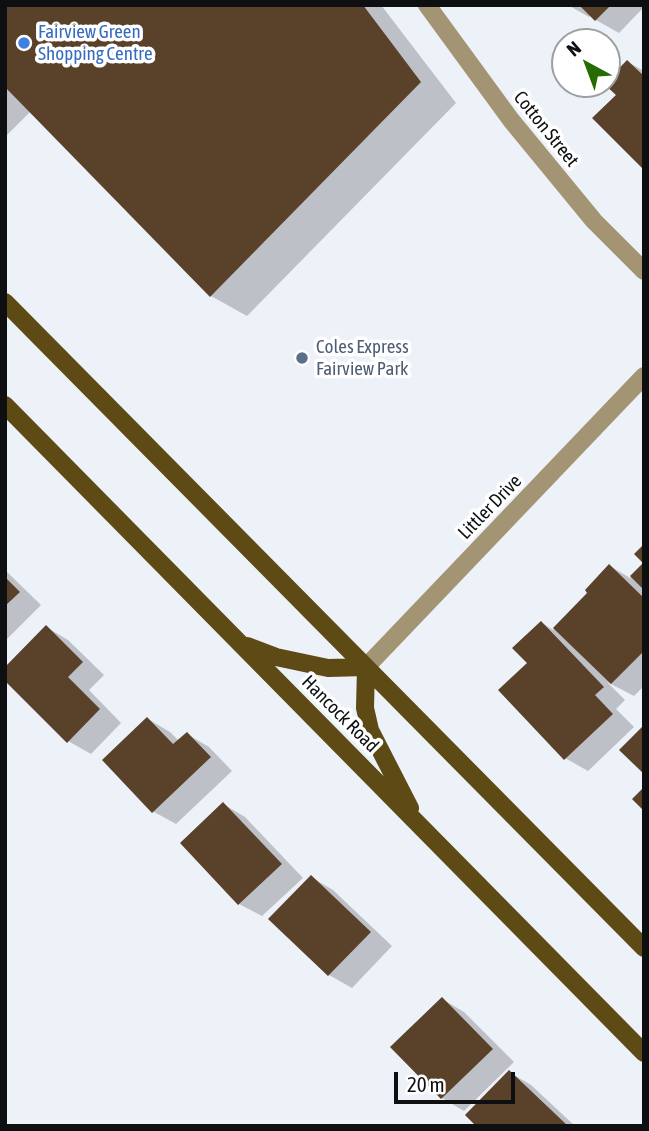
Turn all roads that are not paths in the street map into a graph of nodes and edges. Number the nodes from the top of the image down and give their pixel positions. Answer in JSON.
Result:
{"nodes":[{"id":1,"x":427,"y":5,"type":"edge"},
{"id":2,"x":644,"y":271,"type":"edge"},
{"id":3,"x":5,"y":302,"type":"edge"},
{"id":4,"x":644,"y":376,"type":"edge"},
{"id":5,"x":5,"y":405,"type":"edge"},
{"id":6,"x":240,"y":643,"type":"junction"},
{"id":7,"x":366,"y":667,"type":"junction"},
{"id":8,"x":418,"y":824,"type":"junction"},
{"id":9,"x":644,"y":948,"type":"edge"},
{"id":10,"x":644,"y":1053,"type":"edge"}],
"edges":[{"from":1,"to":2,"type":"street","name":"Cotton Street"},
{"from":3,"to":7,"type":"main road"},
{"from":4,"to":7,"type":"street","name":"Littler Drive"},
{"from":5,"to":6,"type":"main road","name":"Hancock Road"},
{"from":6,"to":7,"type":"main road"},
{"from":6,"to":8,"type":"main road","name":"Hancock Road"},
{"from":7,"to":8,"type":"main road"},
{"from":7,"to":9,"type":"main road"},
{"from":8,"to":10,"type":"main road","name":"Hancock Road"}]}
